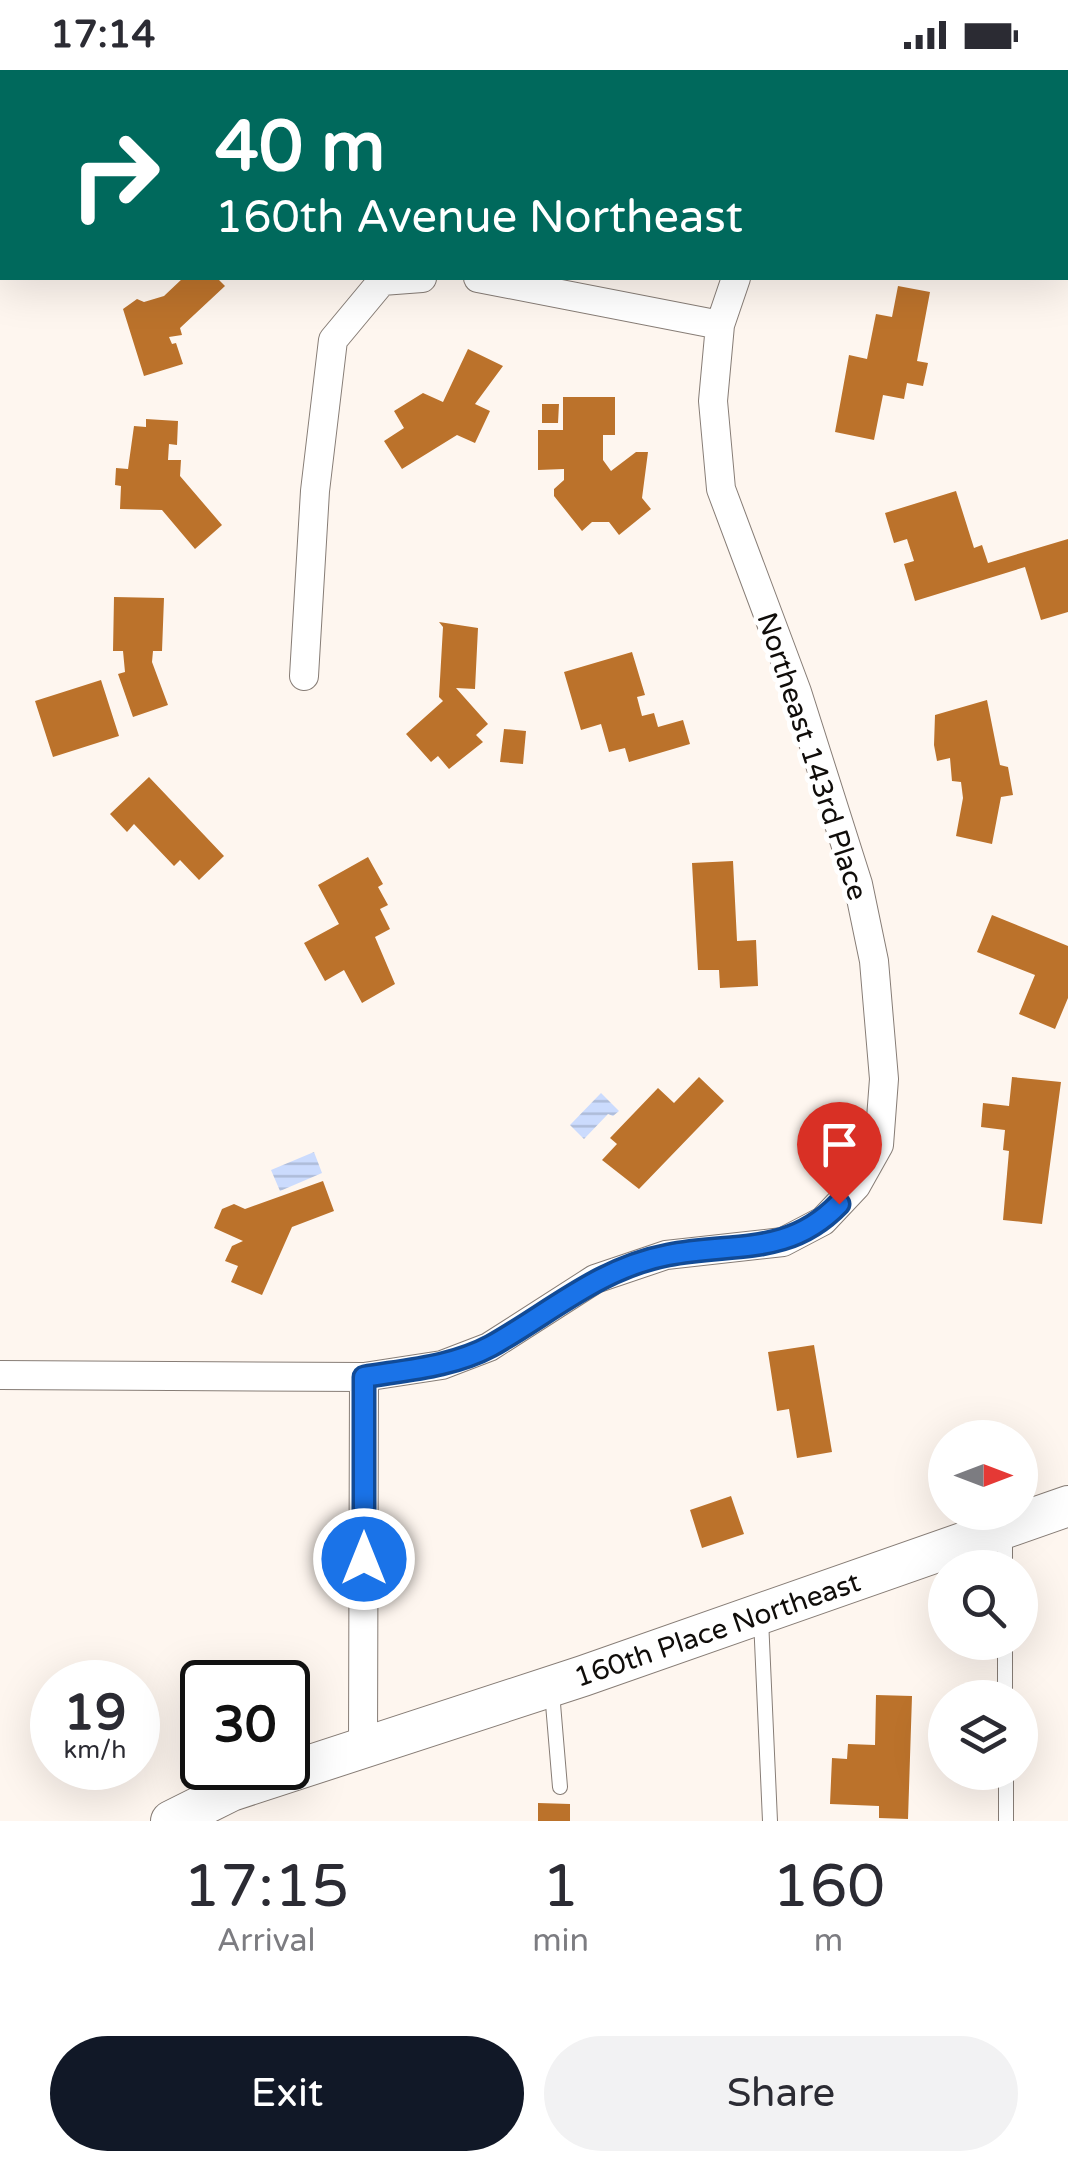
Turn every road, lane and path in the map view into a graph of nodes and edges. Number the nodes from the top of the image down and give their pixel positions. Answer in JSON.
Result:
{"nodes":[{"id":1,"x":395,"y":280,"type":"edge"},
{"id":2,"x":488,"y":280,"type":"edge"},
{"id":3,"x":735,"y":280,"type":"edge"},
{"id":4,"x":720,"y":325,"type":"junction"},
{"id":5,"x":304,"y":676,"type":"dead end"},
{"id":6,"x":0,"y":1375,"type":"edge"},
{"id":7,"x":364,"y":1377,"type":"junction"},
{"id":8,"x":1068,"y":1506,"type":"edge"},
{"id":9,"x":1005,"y":1548,"type":"edge"},
{"id":10,"x":761,"y":1614,"type":"junction"},
{"id":11,"x":550,"y":1686,"type":"junction"},
{"id":12,"x":364,"y":1746,"type":"junction"},
{"id":13,"x":560,"y":1787,"type":"dead end"},
{"id":14,"x":1006,"y":1790,"type":"edge"},
{"id":15,"x":172,"y":1821,"type":"edge"},
{"id":16,"x":770,"y":1821,"type":"edge"},
{"id":17,"x":1006,"y":1821,"type":"edge"}],
"edges":[{"from":1,"to":5,"type":"street"},
{"from":2,"to":4,"type":"street"},
{"from":3,"to":4,"type":"street","name":"Northeast 143rd Place"},
{"from":4,"to":7,"type":"street","name":"Northeast 143rd Place"},
{"from":6,"to":7,"type":"street","name":"Northeast 143rd Place"},
{"from":7,"to":12,"type":"street"},
{"from":8,"to":9,"type":"street","name":"160th Place Northeast"},
{"from":9,"to":10,"type":"street","name":"160th Place Northeast"},
{"from":10,"to":11,"type":"street","name":"160th Place Northeast"},
{"from":10,"to":16,"type":"lane"},
{"from":11,"to":12,"type":"street","name":"160th Place Northeast"},
{"from":11,"to":13,"type":"lane"},
{"from":12,"to":15,"type":"street","name":"160th Place Northeast"},
{"from":14,"to":17,"type":"lane"}]}
